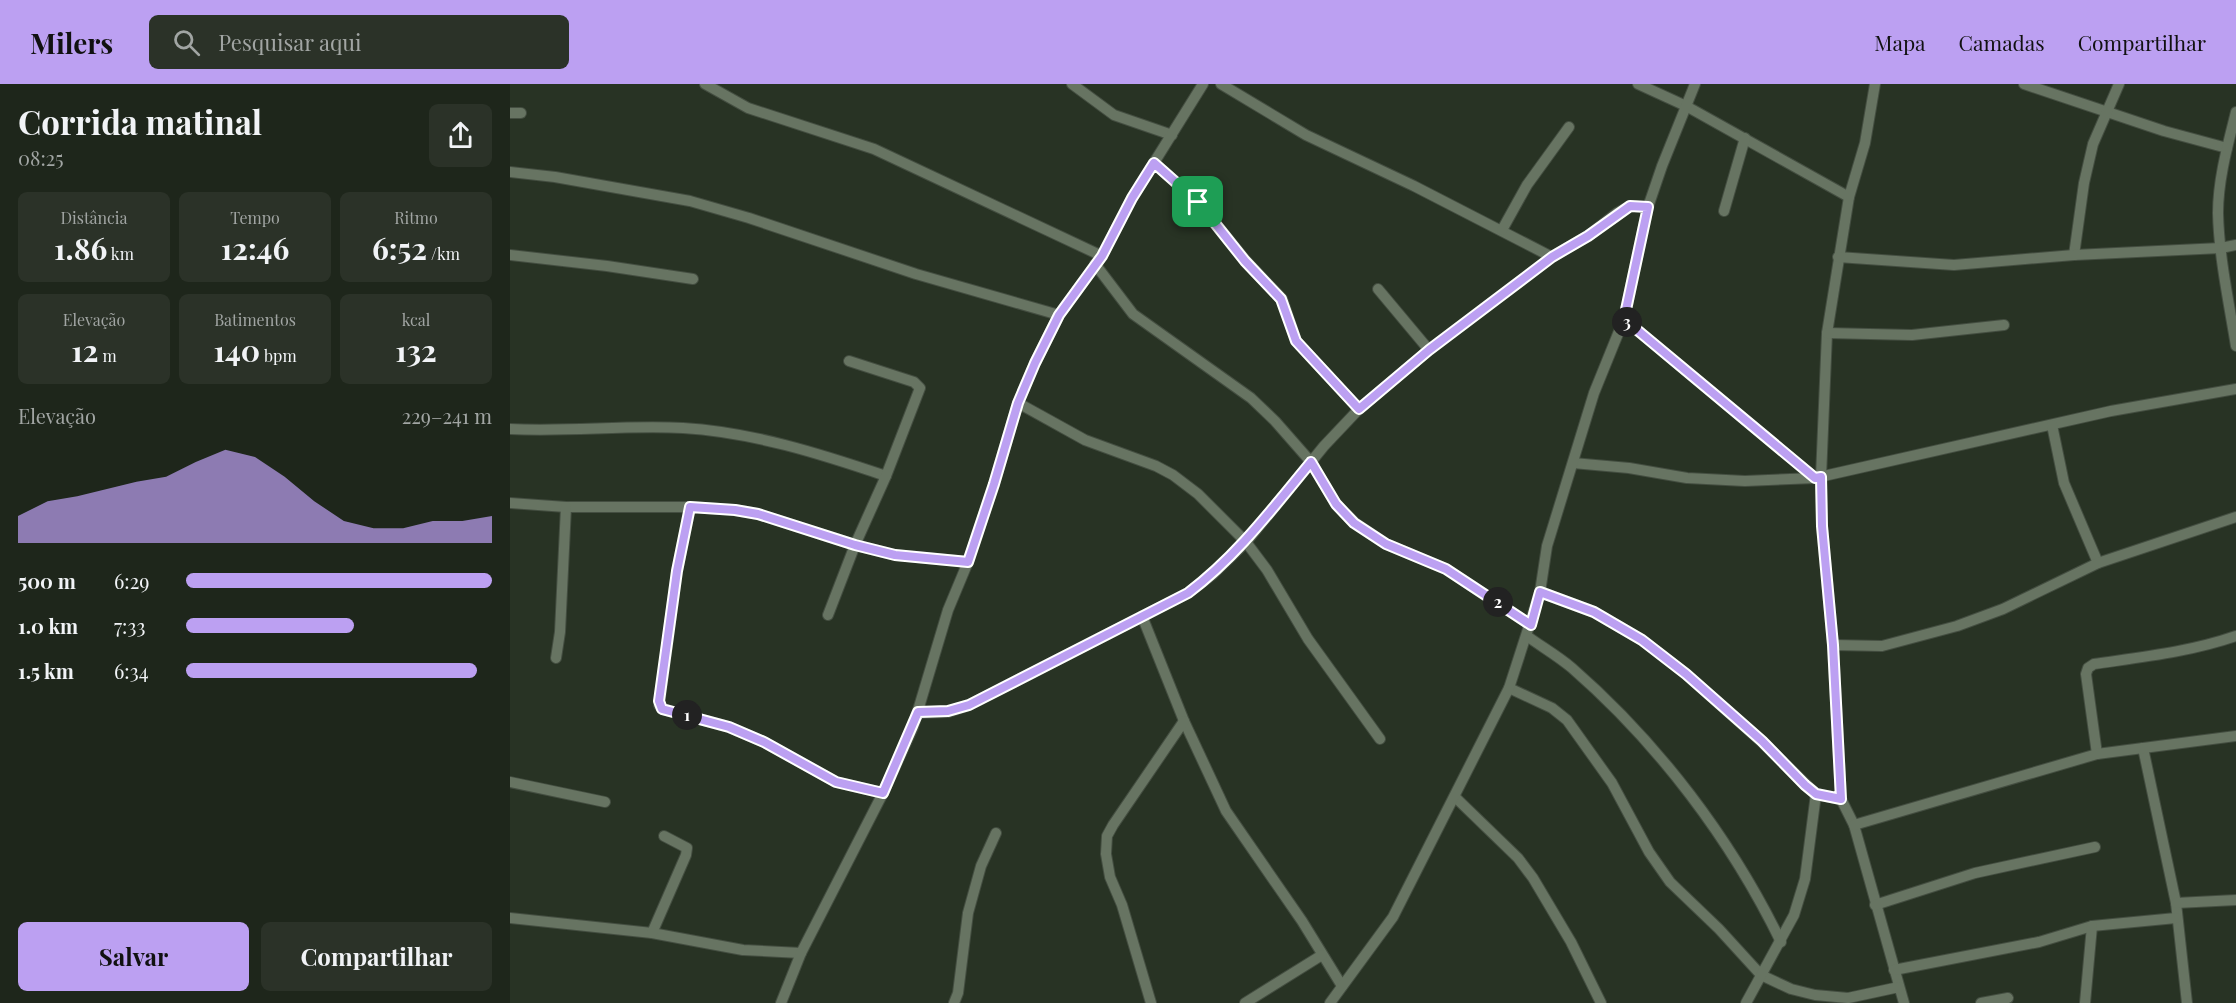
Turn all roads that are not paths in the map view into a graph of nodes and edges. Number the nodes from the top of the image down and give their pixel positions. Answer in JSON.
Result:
{"nodes":[{"id":1,"x":705,"y":84,"type":"edge"},
{"id":2,"x":1072,"y":84,"type":"edge"},
{"id":3,"x":1203,"y":84,"type":"edge"},
{"id":4,"x":1221,"y":84,"type":"edge"},
{"id":5,"x":1638,"y":84,"type":"edge"},
{"id":6,"x":1695,"y":84,"type":"edge"},
{"id":7,"x":1875,"y":84,"type":"edge"},
{"id":8,"x":2024,"y":84,"type":"edge"},
{"id":9,"x":2119,"y":84,"type":"edge"},
{"id":10,"x":2044,"y":87,"type":"edge"},
{"id":11,"x":1686,"y":106,"type":"junction"},
{"id":12,"x":2106,"y":111,"type":"junction"},
{"id":13,"x":2236,"y":112,"type":"edge"},
{"id":14,"x":1569,"y":128,"type":"dead end"},
{"id":15,"x":1172,"y":135,"type":"junction"},
{"id":16,"x":1745,"y":138,"type":"junction"},
{"id":17,"x":2227,"y":148,"type":"junction"},
{"id":18,"x":1154,"y":163,"type":"junction"},
{"id":19,"x":510,"y":172,"type":"edge"},
{"id":20,"x":1849,"y":197,"type":"junction"},
{"id":21,"x":1648,"y":207,"type":"junction"},
{"id":22,"x":1724,"y":211,"type":"dead end"},
{"id":23,"x":1502,"y":230,"type":"junction"},
{"id":24,"x":2236,"y":245,"type":"edge"},
{"id":25,"x":2221,"y":248,"type":"junction"},
{"id":26,"x":510,"y":255,"type":"edge"},
{"id":27,"x":2074,"y":255,"type":"junction"},
{"id":28,"x":1552,"y":257,"type":"junction"},
{"id":29,"x":1838,"y":257,"type":"junction"},
{"id":30,"x":1099,"y":260,"type":"junction"},
{"id":31,"x":693,"y":279,"type":"dead end"},
{"id":32,"x":1378,"y":289,"type":"dead end"},
{"id":33,"x":1059,"y":315,"type":"junction"},
{"id":34,"x":1624,"y":319,"type":"junction"},
{"id":35,"x":2004,"y":325,"type":"dead end"},
{"id":36,"x":1827,"y":333,"type":"junction"},
{"id":37,"x":2236,"y":346,"type":"edge"},
{"id":38,"x":1429,"y":350,"type":"junction"},
{"id":39,"x":849,"y":361,"type":"dead end"},
{"id":40,"x":2236,"y":389,"type":"edge"},
{"id":41,"x":1018,"y":403,"type":"junction"},
{"id":42,"x":1359,"y":409,"type":"junction"},
{"id":43,"x":2052,"y":425,"type":"junction"},
{"id":44,"x":510,"y":429,"type":"edge"},
{"id":45,"x":1311,"y":462,"type":"junction"},
{"id":46,"x":1573,"y":463,"type":"junction"},
{"id":47,"x":886,"y":476,"type":"junction"},
{"id":48,"x":1818,"y":477,"type":"junction"},
{"id":49,"x":510,"y":503,"type":"edge"},
{"id":50,"x":566,"y":507,"type":"junction"},
{"id":51,"x":690,"y":507,"type":"junction"},
{"id":52,"x":2236,"y":516,"type":"edge"},
{"id":53,"x":1246,"y":542,"type":"junction"},
{"id":54,"x":855,"y":545,"type":"junction"},
{"id":55,"x":968,"y":562,"type":"junction"},
{"id":56,"x":2098,"y":563,"type":"junction"},
{"id":57,"x":1540,"y":592,"type":"junction"},
{"id":58,"x":828,"y":615,"type":"dead end"},
{"id":59,"x":1143,"y":616,"type":"junction"},
{"id":60,"x":1531,"y":625,"type":"junction"},
{"id":61,"x":1527,"y":636,"type":"junction"},
{"id":62,"x":2236,"y":636,"type":"edge"},
{"id":63,"x":1833,"y":645,"type":"junction"},
{"id":64,"x":556,"y":658,"type":"dead end"},
{"id":65,"x":1509,"y":688,"type":"junction"},
{"id":66,"x":918,"y":712,"type":"junction"},
{"id":67,"x":1184,"y":721,"type":"junction"},
{"id":68,"x":2236,"y":736,"type":"edge"},
{"id":69,"x":1380,"y":739,"type":"dead end"},
{"id":70,"x":2143,"y":748,"type":"junction"},
{"id":71,"x":2097,"y":754,"type":"junction"},
{"id":72,"x":510,"y":782,"type":"edge"},
{"id":73,"x":883,"y":793,"type":"junction"},
{"id":74,"x":1816,"y":794,"type":"junction"},
{"id":75,"x":1455,"y":797,"type":"junction"},
{"id":76,"x":1841,"y":799,"type":"junction"},
{"id":77,"x":605,"y":802,"type":"dead end"},
{"id":78,"x":1854,"y":825,"type":"junction"},
{"id":79,"x":996,"y":833,"type":"dead end"},
{"id":80,"x":664,"y":836,"type":"dead end"},
{"id":81,"x":2095,"y":847,"type":"dead end"},
{"id":82,"x":2236,"y":900,"type":"edge"},
{"id":83,"x":2176,"y":903,"type":"junction"},
{"id":84,"x":1875,"y":904,"type":"junction"},
{"id":85,"x":510,"y":918,"type":"edge"},
{"id":86,"x":2176,"y":918,"type":"junction"},
{"id":87,"x":2092,"y":926,"type":"junction"},
{"id":88,"x":652,"y":933,"type":"junction"},
{"id":89,"x":1781,"y":942,"type":"junction"},
{"id":90,"x":801,"y":953,"type":"junction"},
{"id":91,"x":1322,"y":955,"type":"junction"},
{"id":92,"x":1894,"y":970,"type":"junction"},
{"id":93,"x":1761,"y":975,"type":"junction"},
{"id":94,"x":1342,"y":986,"type":"junction"},
{"id":95,"x":1899,"y":987,"type":"junction"},
{"id":96,"x":2008,"y":998,"type":"dead end"},
{"id":97,"x":781,"y":1003,"type":"edge"},
{"id":98,"x":954,"y":1003,"type":"edge"},
{"id":99,"x":1151,"y":1003,"type":"edge"},
{"id":100,"x":1245,"y":1003,"type":"edge"},
{"id":101,"x":1330,"y":1003,"type":"edge"},
{"id":102,"x":1601,"y":1003,"type":"edge"},
{"id":103,"x":1746,"y":1003,"type":"edge"},
{"id":104,"x":1904,"y":1003,"type":"edge"},
{"id":105,"x":1981,"y":1003,"type":"edge"},
{"id":106,"x":2085,"y":1003,"type":"edge"},
{"id":107,"x":2187,"y":1003,"type":"edge"}],
"edges":[{"from":1,"to":30,"type":"street"},
{"from":2,"to":15,"type":"street"},
{"from":3,"to":15,"type":"street"},
{"from":4,"to":23,"type":"street"},
{"from":5,"to":11,"type":"street"},
{"from":6,"to":11,"type":"street"},
{"from":7,"to":20,"type":"street"},
{"from":8,"to":10,"type":"street"},
{"from":9,"to":12,"type":"street"},
{"from":10,"to":12,"type":"street"},
{"from":11,"to":16,"type":"street"},
{"from":11,"to":21,"type":"street"},
{"from":12,"to":17,"type":"street"},
{"from":12,"to":27,"type":"street"},
{"from":13,"to":17,"type":"street"},
{"from":14,"to":23,"type":"street"},
{"from":15,"to":18,"type":"street"},
{"from":16,"to":20,"type":"street"},
{"from":16,"to":22,"type":"street"},
{"from":17,"to":25,"type":"street"},
{"from":18,"to":30,"type":"street"},
{"from":18,"to":42,"type":"street"},
{"from":19,"to":33,"type":"street"},
{"from":20,"to":29,"type":"street"},
{"from":21,"to":28,"type":"street"},
{"from":21,"to":34,"type":"street"},
{"from":23,"to":28,"type":"street"},
{"from":24,"to":25,"type":"street"},
{"from":25,"to":27,"type":"street"},
{"from":25,"to":37,"type":"street"},
{"from":26,"to":31,"type":"street"},
{"from":27,"to":29,"type":"street"},
{"from":28,"to":38,"type":"street"},
{"from":29,"to":36,"type":"street"},
{"from":30,"to":33,"type":"street"},
{"from":30,"to":45,"type":"street"},
{"from":32,"to":38,"type":"street"},
{"from":33,"to":41,"type":"street"},
{"from":34,"to":46,"type":"street"},
{"from":34,"to":48,"type":"street"},
{"from":35,"to":36,"type":"street"},
{"from":36,"to":48,"type":"street"},
{"from":38,"to":42,"type":"street"},
{"from":39,"to":47,"type":"street"},
{"from":40,"to":43,"type":"street"},
{"from":41,"to":53,"type":"street"},
{"from":41,"to":55,"type":"street"},
{"from":42,"to":45,"type":"street"},
{"from":43,"to":48,"type":"street"},
{"from":43,"to":56,"type":"street"},
{"from":44,"to":47,"type":"street"},
{"from":45,"to":53,"type":"street"},
{"from":45,"to":60,"type":"street"},
{"from":46,"to":48,"type":"street"},
{"from":46,"to":57,"type":"street"},
{"from":47,"to":54,"type":"street"},
{"from":48,"to":63,"type":"street"},
{"from":49,"to":50,"type":"street"},
{"from":50,"to":51,"type":"street"},
{"from":50,"to":64,"type":"street"},
{"from":51,"to":54,"type":"street"},
{"from":51,"to":73,"type":"street"},
{"from":52,"to":56,"type":"street"},
{"from":53,"to":59,"type":"street"},
{"from":53,"to":69,"type":"street"},
{"from":54,"to":55,"type":"street"},
{"from":54,"to":58,"type":"street"},
{"from":55,"to":66,"type":"street"},
{"from":56,"to":63,"type":"street"},
{"from":57,"to":60,"type":"street"},
{"from":57,"to":74,"type":"street"},
{"from":59,"to":66,"type":"street"},
{"from":59,"to":67,"type":"street"},
{"from":60,"to":61,"type":"street"},
{"from":61,"to":65,"type":"street"},
{"from":61,"to":89,"type":"street"},
{"from":62,"to":71,"type":"street"},
{"from":63,"to":76,"type":"street"},
{"from":65,"to":75,"type":"street"},
{"from":65,"to":93,"type":"street"},
{"from":66,"to":73,"type":"street"},
{"from":67,"to":91,"type":"street"},
{"from":67,"to":99,"type":"street"},
{"from":68,"to":70,"type":"street"},
{"from":70,"to":71,"type":"street"},
{"from":70,"to":83,"type":"street"},
{"from":71,"to":78,"type":"street"},
{"from":72,"to":77,"type":"street"},
{"from":73,"to":90,"type":"street"},
{"from":74,"to":76,"type":"street"},
{"from":74,"to":89,"type":"street"},
{"from":75,"to":94,"type":"street"},
{"from":75,"to":102,"type":"street"},
{"from":76,"to":78,"type":"street"},
{"from":78,"to":84,"type":"street"},
{"from":79,"to":98,"type":"street"},
{"from":80,"to":88,"type":"street"},
{"from":81,"to":84,"type":"street"},
{"from":82,"to":83,"type":"street"},
{"from":83,"to":86,"type":"street"},
{"from":84,"to":92,"type":"street"},
{"from":85,"to":88,"type":"street"},
{"from":86,"to":87,"type":"street"},
{"from":86,"to":107,"type":"street"},
{"from":87,"to":92,"type":"street"},
{"from":87,"to":106,"type":"street"},
{"from":88,"to":90,"type":"street"},
{"from":89,"to":93,"type":"street"},
{"from":90,"to":97,"type":"street"},
{"from":91,"to":94,"type":"street"},
{"from":91,"to":100,"type":"street"},
{"from":92,"to":95,"type":"street"},
{"from":93,"to":95,"type":"street"},
{"from":93,"to":103,"type":"street"},
{"from":94,"to":101,"type":"street"},
{"from":95,"to":104,"type":"street"},
{"from":96,"to":105,"type":"street"}]}
